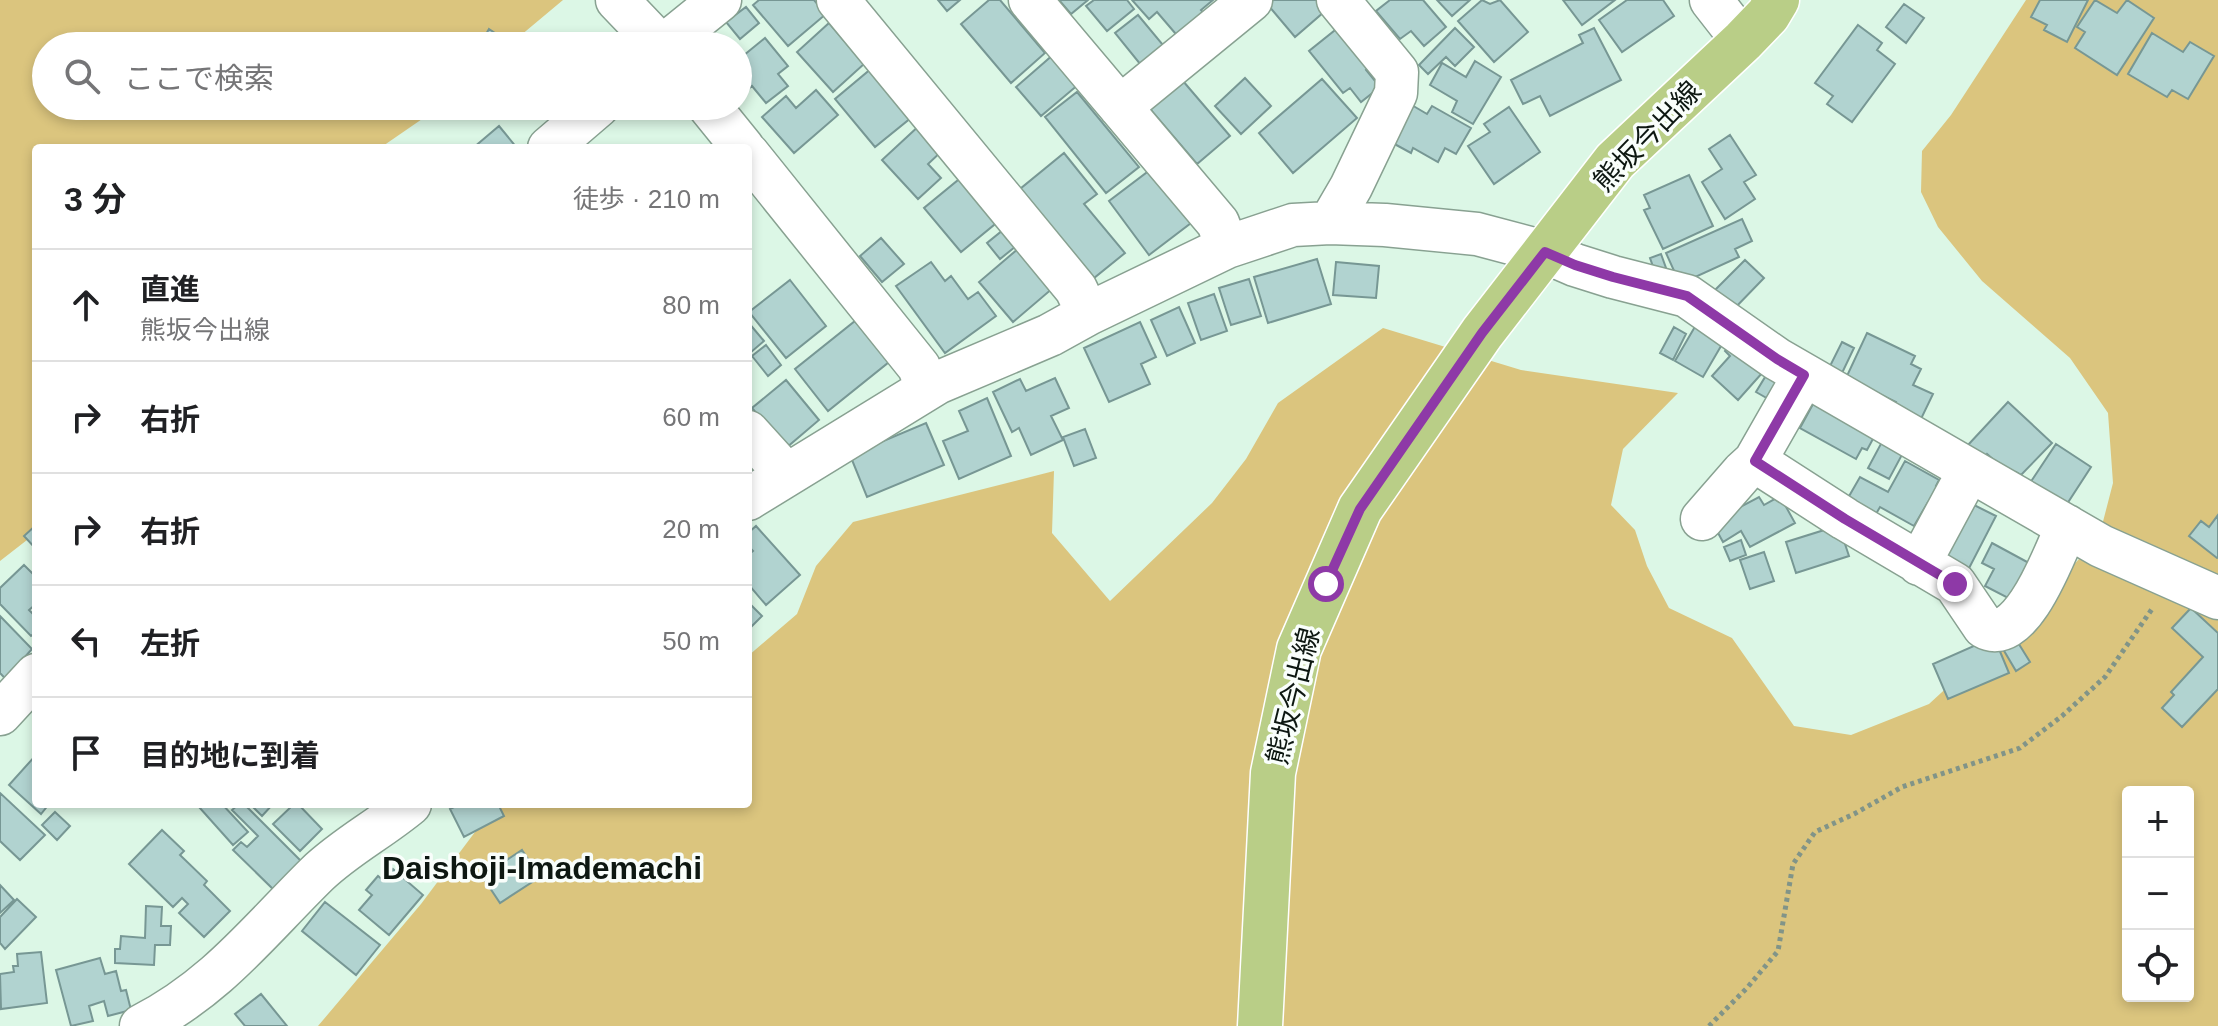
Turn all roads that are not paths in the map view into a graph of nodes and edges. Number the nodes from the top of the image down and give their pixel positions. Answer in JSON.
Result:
{"nodes":[{"id":1,"x":617,"y":0,"type":"edge"},
{"id":2,"x":720,"y":0,"type":"edge"},
{"id":3,"x":838,"y":0,"type":"edge"},
{"id":4,"x":1030,"y":0,"type":"edge"},
{"id":5,"x":1251,"y":0,"type":"edge"},
{"id":6,"x":1338,"y":0,"type":"edge"},
{"id":7,"x":1711,"y":0,"type":"edge"},
{"id":8,"x":1777,"y":0,"type":"edge"},
{"id":9,"x":648,"y":32,"type":"edge"},
{"id":10,"x":680,"y":32,"type":"edge"},
{"id":11,"x":1743,"y":41,"type":"junction"},
{"id":12,"x":1120,"y":107,"type":"junction"},
{"id":13,"x":582,"y":120,"type":"edge"},
{"id":14,"x":720,"y":120,"type":"edge"},
{"id":15,"x":554,"y":144,"type":"edge"},
{"id":16,"x":740,"y":144,"type":"edge"},
{"id":17,"x":752,"y":159,"type":"edge"},
{"id":18,"x":1330,"y":223,"type":"junction"},
{"id":19,"x":1227,"y":247,"type":"junction"},
{"id":20,"x":1545,"y":252,"type":"junction"},
{"id":21,"x":1088,"y":314,"type":"junction"},
{"id":22,"x":1804,"y":375,"type":"junction"},
{"id":23,"x":927,"y":389,"type":"junction"},
{"id":24,"x":752,"y":436,"type":"edge"},
{"id":25,"x":1755,"y":461,"type":"junction"},
{"id":26,"x":1969,"y":471,"type":"junction"},
{"id":27,"x":787,"y":475,"type":"junction"},
{"id":28,"x":752,"y":497,"type":"edge"},
{"id":29,"x":1702,"y":519,"type":"dead end"},
{"id":30,"x":2067,"y":526,"type":"junction"},
{"id":31,"x":1919,"y":564,"type":"junction"},
{"id":32,"x":2218,"y":598,"type":"edge"},
{"id":33,"x":32,"y":679,"type":"edge"},
{"id":34,"x":0,"y":714,"type":"edge"},
{"id":35,"x":401,"y":808,"type":"edge"},
{"id":36,"x":1264,"y":1024,"type":"edge"},
{"id":37,"x":141,"y":1026,"type":"edge"}],
"edges":[{"from":1,"to":9,"type":"street"},
{"from":2,"to":10,"type":"street"},
{"from":3,"to":21,"type":"street"},
{"from":4,"to":12,"type":"street"},
{"from":5,"to":12,"type":"street"},
{"from":6,"to":18,"type":"street"},
{"from":7,"to":11,"type":"street"},
{"from":8,"to":11,"type":"main road","name":"熊坂今出線"},
{"from":11,"to":20,"type":"main road","name":"熊坂今出線"},
{"from":12,"to":19,"type":"street"},
{"from":13,"to":15,"type":"street"},
{"from":14,"to":16,"type":"street"},
{"from":17,"to":23,"type":"street"},
{"from":18,"to":19,"type":"street"},
{"from":18,"to":20,"type":"street"},
{"from":19,"to":21,"type":"street"},
{"from":20,"to":22,"type":"street"},
{"from":20,"to":36,"type":"main road","name":"熊坂今出線"},
{"from":21,"to":23,"type":"street"},
{"from":22,"to":25,"type":"street"},
{"from":22,"to":26,"type":"street"},
{"from":23,"to":27,"type":"street"},
{"from":24,"to":27,"type":"street"},
{"from":25,"to":29,"type":"street"},
{"from":25,"to":31,"type":"street"},
{"from":26,"to":30,"type":"street"},
{"from":26,"to":31,"type":"street"},
{"from":27,"to":28,"type":"street"},
{"from":30,"to":31,"type":"street"},
{"from":30,"to":32,"type":"street"},
{"from":33,"to":34,"type":"street"},
{"from":35,"to":37,"type":"street"}]}
